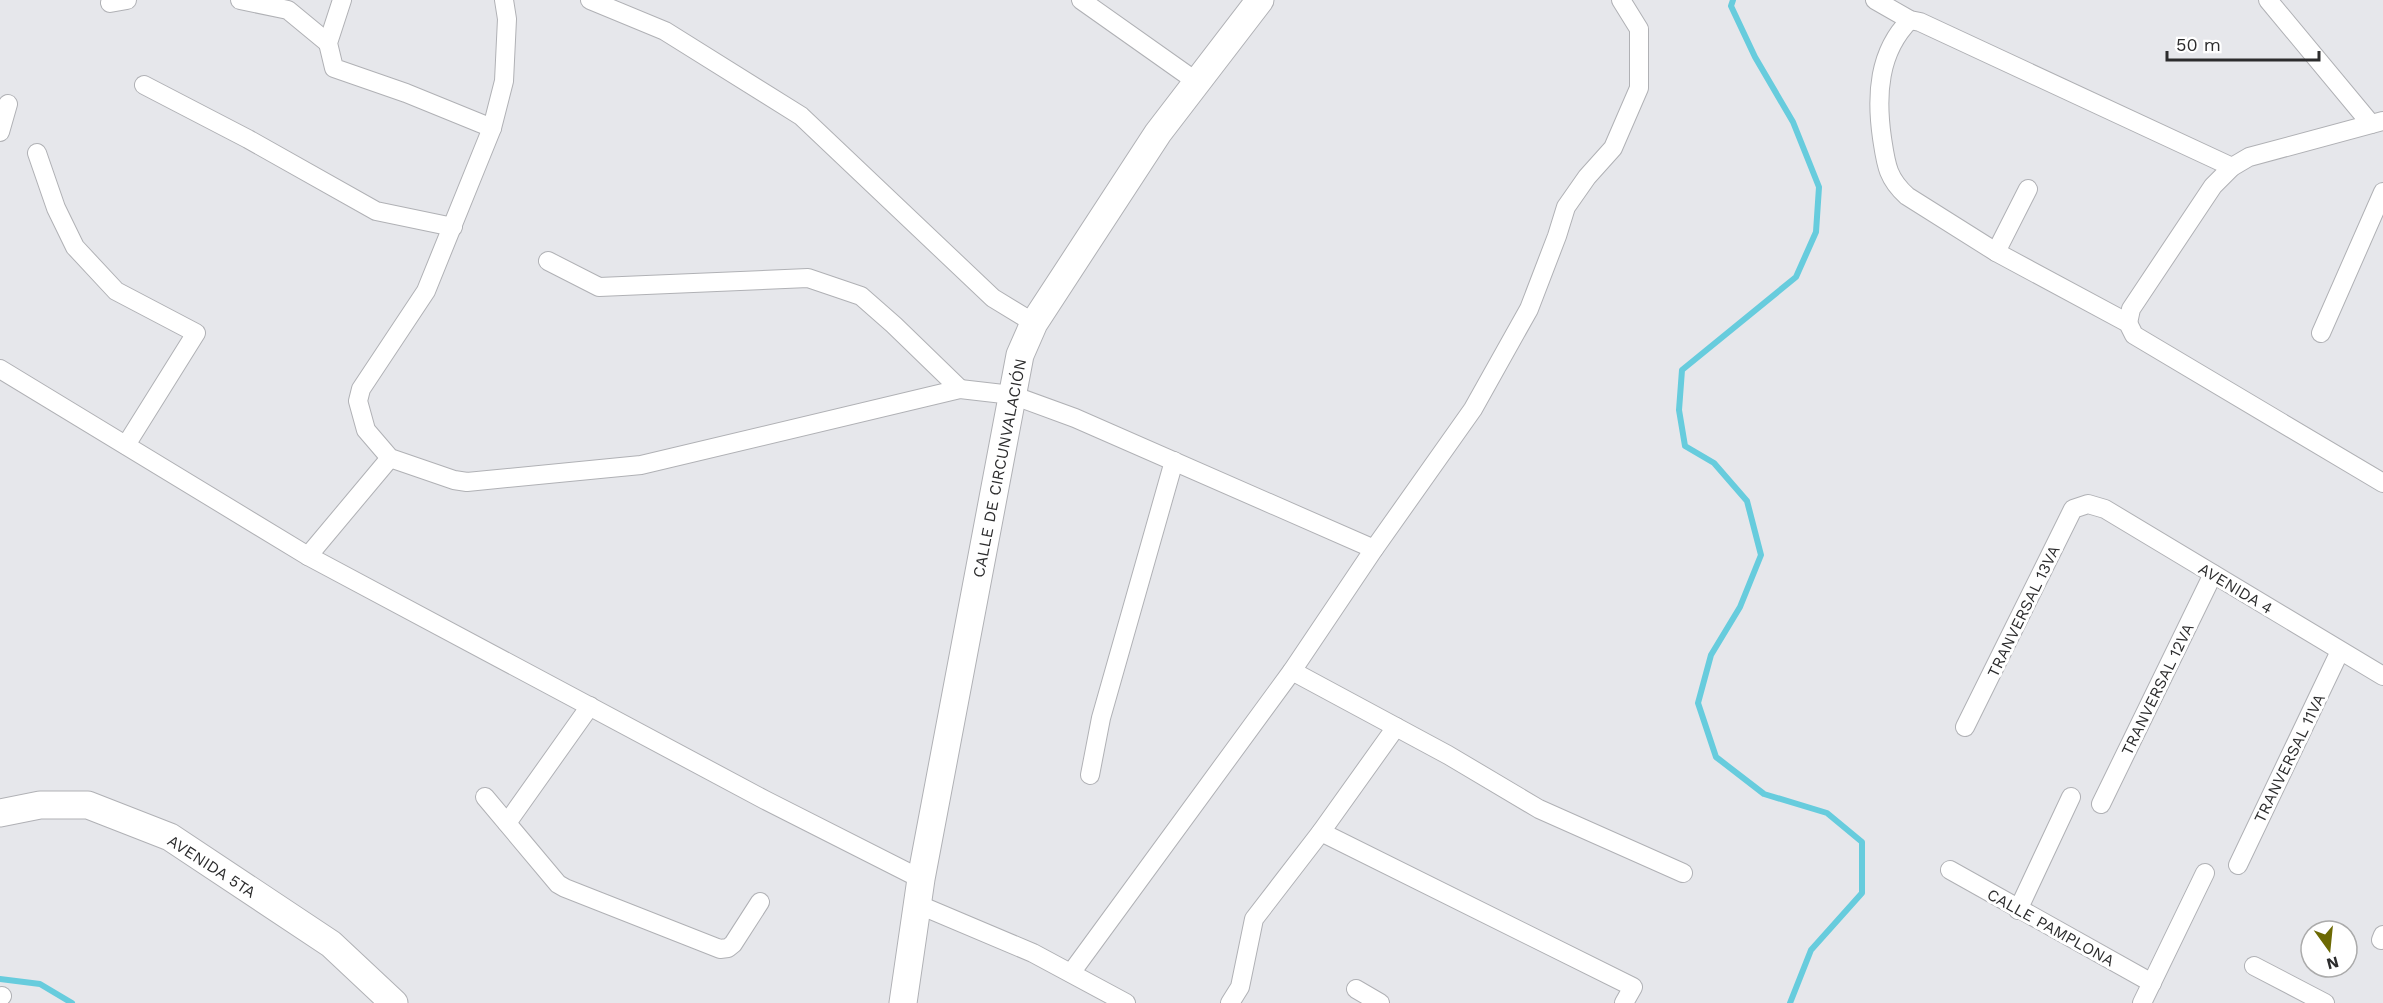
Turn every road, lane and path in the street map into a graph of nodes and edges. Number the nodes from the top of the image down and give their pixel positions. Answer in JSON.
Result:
{"nodes":[{"id":1,"x":240,"y":0,"type":"edge"},
{"id":2,"x":342,"y":0,"type":"edge"},
{"id":3,"x":504,"y":0,"type":"edge"},
{"id":4,"x":590,"y":0,"type":"edge"},
{"id":5,"x":1081,"y":0,"type":"edge"},
{"id":6,"x":1260,"y":0,"type":"edge"},
{"id":7,"x":1621,"y":0,"type":"edge"},
{"id":8,"x":1875,"y":0,"type":"edge"},
{"id":9,"x":2268,"y":0,"type":"edge"},
{"id":10,"x":1910,"y":20,"type":"junction"},
{"id":11,"x":328,"y":43,"type":"junction"},
{"id":12,"x":1197,"y":82,"type":"junction"},
{"id":13,"x":144,"y":85,"type":"dead end"},
{"id":14,"x":8,"y":104,"type":"dead end"},
{"id":15,"x":2377,"y":122,"type":"edge"},
{"id":16,"x":492,"y":128,"type":"junction"},
{"id":17,"x":0,"y":132,"type":"edge"},
{"id":18,"x":37,"y":153,"type":"dead end"},
{"id":19,"x":2232,"y":167,"type":"junction"},
{"id":20,"x":2028,"y":189,"type":"dead end"},
{"id":21,"x":2383,"y":192,"type":"edge"},
{"id":22,"x":453,"y":227,"type":"junction"},
{"id":23,"x":1996,"y":252,"type":"junction"},
{"id":24,"x":548,"y":261,"type":"dead end"},
{"id":25,"x":1034,"y":323,"type":"junction"},
{"id":26,"x":2128,"y":323,"type":"junction"},
{"id":27,"x":2321,"y":333,"type":"dead end"},
{"id":28,"x":0,"y":369,"type":"edge"},
{"id":29,"x":960,"y":389,"type":"junction"},
{"id":30,"x":1012,"y":395,"type":"junction"},
{"id":31,"x":126,"y":445,"type":"junction"},
{"id":32,"x":390,"y":458,"type":"junction"},
{"id":33,"x":1174,"y":461,"type":"junction"},
{"id":34,"x":2383,"y":483,"type":"edge"},
{"id":35,"x":2088,"y":504,"type":"joint"},
{"id":36,"x":1374,"y":549,"type":"junction"},
{"id":37,"x":308,"y":556,"type":"junction"},
{"id":38,"x":2213,"y":574,"type":"junction"},
{"id":39,"x":2340,"y":651,"type":"junction"},
{"id":40,"x":1292,"y":671,"type":"junction"},
{"id":41,"x":2383,"y":676,"type":"edge"},
{"id":42,"x":590,"y":706,"type":"junction"},
{"id":43,"x":1396,"y":727,"type":"junction"},
{"id":44,"x":1965,"y":727,"type":"dead end"},
{"id":45,"x":1090,"y":775,"type":"dead end"},
{"id":46,"x":485,"y":797,"type":"dead end"},
{"id":47,"x":2071,"y":797,"type":"dead end"},
{"id":48,"x":2101,"y":804,"type":"dead end"},
{"id":49,"x":0,"y":813,"type":"edge"},
{"id":50,"x":507,"y":823,"type":"junction"},
{"id":51,"x":1321,"y":832,"type":"junction"},
{"id":52,"x":2238,"y":865,"type":"dead end"},
{"id":53,"x":1950,"y":870,"type":"dead end"},
{"id":54,"x":1683,"y":873,"type":"dead end"},
{"id":55,"x":2205,"y":873,"type":"dead end"},
{"id":56,"x":919,"y":892,"type":"junction"},
{"id":57,"x":760,"y":902,"type":"dead end"},
{"id":58,"x":2018,"y":910,"type":"junction"},
{"id":59,"x":2254,"y":966,"type":"dead end"},
{"id":60,"x":1071,"y":973,"type":"junction"},
{"id":61,"x":2152,"y":983,"type":"junction"},
{"id":62,"x":1356,"y":989,"type":"dead end"},
{"id":63,"x":2322,"y":1002,"type":"edge"},
{"id":64,"x":394,"y":1003,"type":"edge"},
{"id":65,"x":903,"y":1003,"type":"edge"},
{"id":66,"x":1126,"y":1003,"type":"edge"},
{"id":67,"x":1230,"y":1003,"type":"edge"},
{"id":68,"x":1380,"y":1003,"type":"edge"},
{"id":69,"x":1624,"y":1003,"type":"edge"},
{"id":70,"x":2142,"y":1003,"type":"edge"}],
"edges":[{"from":1,"to":11,"type":"street"},
{"from":2,"to":11,"type":"street"},
{"from":3,"to":16,"type":"street"},
{"from":4,"to":25,"type":"street"},
{"from":5,"to":12,"type":"street"},
{"from":6,"to":12,"type":"street","name":"CALLE DE CIRCUNVALACIÓN"},
{"from":7,"to":36,"type":"street"},
{"from":8,"to":10,"type":"street"},
{"from":9,"to":15,"type":"street"},
{"from":10,"to":19,"type":"street"},
{"from":10,"to":23,"type":"street"},
{"from":11,"to":16,"type":"street"},
{"from":12,"to":25,"type":"street","name":"CALLE DE CIRCUNVALACIÓN"},
{"from":13,"to":22,"type":"street"},
{"from":14,"to":17,"type":"street"},
{"from":15,"to":19,"type":"street"},
{"from":16,"to":22,"type":"street"},
{"from":18,"to":31,"type":"street"},
{"from":19,"to":26,"type":"street"},
{"from":20,"to":23,"type":"street"},
{"from":21,"to":27,"type":"street"},
{"from":22,"to":32,"type":"street"},
{"from":23,"to":26,"type":"street"},
{"from":24,"to":29,"type":"street"},
{"from":25,"to":30,"type":"street","name":"CALLE DE CIRCUNVALACIÓN"},
{"from":26,"to":34,"type":"street"},
{"from":28,"to":31,"type":"street"},
{"from":29,"to":30,"type":"street"},
{"from":29,"to":32,"type":"street"},
{"from":30,"to":33,"type":"street"},
{"from":30,"to":56,"type":"street","name":"CALLE DE CIRCUNVALACIÓN"},
{"from":31,"to":37,"type":"street"},
{"from":32,"to":37,"type":"street"},
{"from":33,"to":36,"type":"street"},
{"from":33,"to":45,"type":"street"},
{"from":35,"to":38,"type":"street","name":"AVENIDA 4"},
{"from":35,"to":44,"type":"street","name":"TRANVERSAL 13VA"},
{"from":36,"to":40,"type":"street"},
{"from":37,"to":42,"type":"street"},
{"from":38,"to":39,"type":"street","name":"AVENIDA 4"},
{"from":38,"to":48,"type":"street","name":"TRANVERSAL 12VA"},
{"from":39,"to":41,"type":"street","name":"AVENIDA 4"},
{"from":39,"to":52,"type":"street","name":"TRANVERSAL 11VA"},
{"from":40,"to":43,"type":"street"},
{"from":40,"to":60,"type":"street"},
{"from":42,"to":50,"type":"street"},
{"from":42,"to":56,"type":"street"},
{"from":43,"to":51,"type":"street"},
{"from":43,"to":54,"type":"street"},
{"from":46,"to":50,"type":"street"},
{"from":47,"to":58,"type":"street"},
{"from":49,"to":64,"type":"street","name":"AVENIDA 5TA"},
{"from":50,"to":57,"type":"street"},
{"from":51,"to":67,"type":"street"},
{"from":51,"to":69,"type":"street"},
{"from":53,"to":58,"type":"street","name":"CALLE PAMPLONA"},
{"from":55,"to":61,"type":"street"},
{"from":56,"to":60,"type":"street"},
{"from":56,"to":65,"type":"street","name":"CALLE DE CIRCUNVALACIÓN"},
{"from":58,"to":61,"type":"street","name":"CALLE PAMPLONA"},
{"from":59,"to":63,"type":"street"},
{"from":60,"to":66,"type":"street"},
{"from":61,"to":70,"type":"street"},
{"from":62,"to":68,"type":"street"}]}
